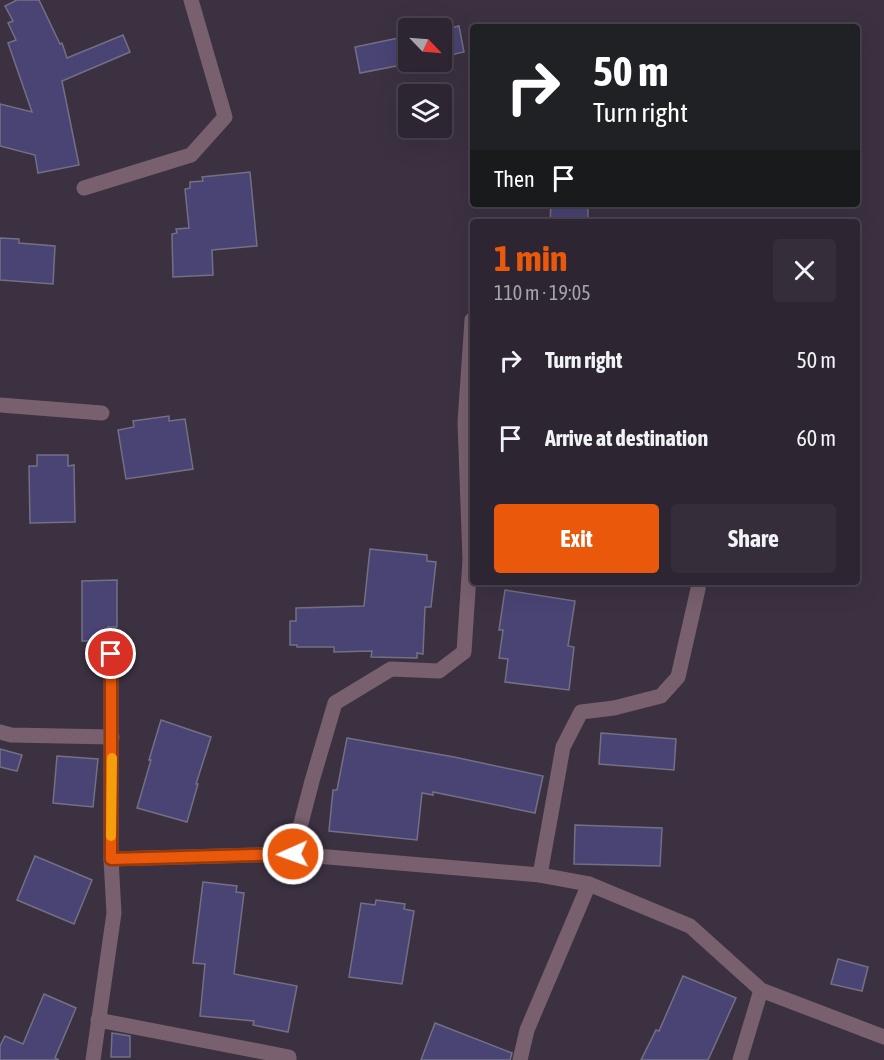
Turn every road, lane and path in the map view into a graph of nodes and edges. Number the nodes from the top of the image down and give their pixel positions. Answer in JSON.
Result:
{"nodes":[{"id":1,"x":191,"y":0,"type":"edge"},
{"id":2,"x":84,"y":188,"type":"dead end"},
{"id":3,"x":470,"y":349,"type":"edge"},
{"id":4,"x":0,"y":405,"type":"edge"},
{"id":5,"x":102,"y":413,"type":"dead end"},
{"id":6,"x":470,"y":560,"type":"edge"},
{"id":7,"x":470,"y":560,"type":"edge"},
{"id":8,"x":698,"y":585,"type":"edge"},
{"id":9,"x":111,"y":654,"type":"dead end"},
{"id":10,"x":4,"y":737,"type":"edge"},
{"id":11,"x":112,"y":737,"type":"junction"},
{"id":12,"x":293,"y":854,"type":"junction"},
{"id":13,"x":111,"y":859,"type":"junction"},
{"id":14,"x":540,"y":875,"type":"junction"},
{"id":15,"x":589,"y":884,"type":"junction"},
{"id":16,"x":761,"y":990,"type":"junction"},
{"id":17,"x":98,"y":1020,"type":"junction"},
{"id":18,"x":884,"y":1037,"type":"edge"},
{"id":19,"x":93,"y":1060,"type":"edge"},
{"id":20,"x":288,"y":1060,"type":"edge"},
{"id":21,"x":520,"y":1060,"type":"edge"},
{"id":22,"x":740,"y":1060,"type":"edge"}],
"edges":[{"from":1,"to":2,"type":"street"},
{"from":3,"to":6,"type":"street"},
{"from":4,"to":5,"type":"street"},
{"from":7,"to":12,"type":"street"},
{"from":8,"to":14,"type":"street"},
{"from":9,"to":11,"type":"street"},
{"from":10,"to":11,"type":"street"},
{"from":11,"to":13,"type":"street"},
{"from":12,"to":13,"type":"street"},
{"from":12,"to":14,"type":"street"},
{"from":13,"to":17,"type":"street"},
{"from":14,"to":15,"type":"street"},
{"from":15,"to":16,"type":"street"},
{"from":15,"to":21,"type":"street"},
{"from":16,"to":18,"type":"street"},
{"from":16,"to":22,"type":"street"},
{"from":17,"to":19,"type":"street"},
{"from":17,"to":20,"type":"street"}]}
